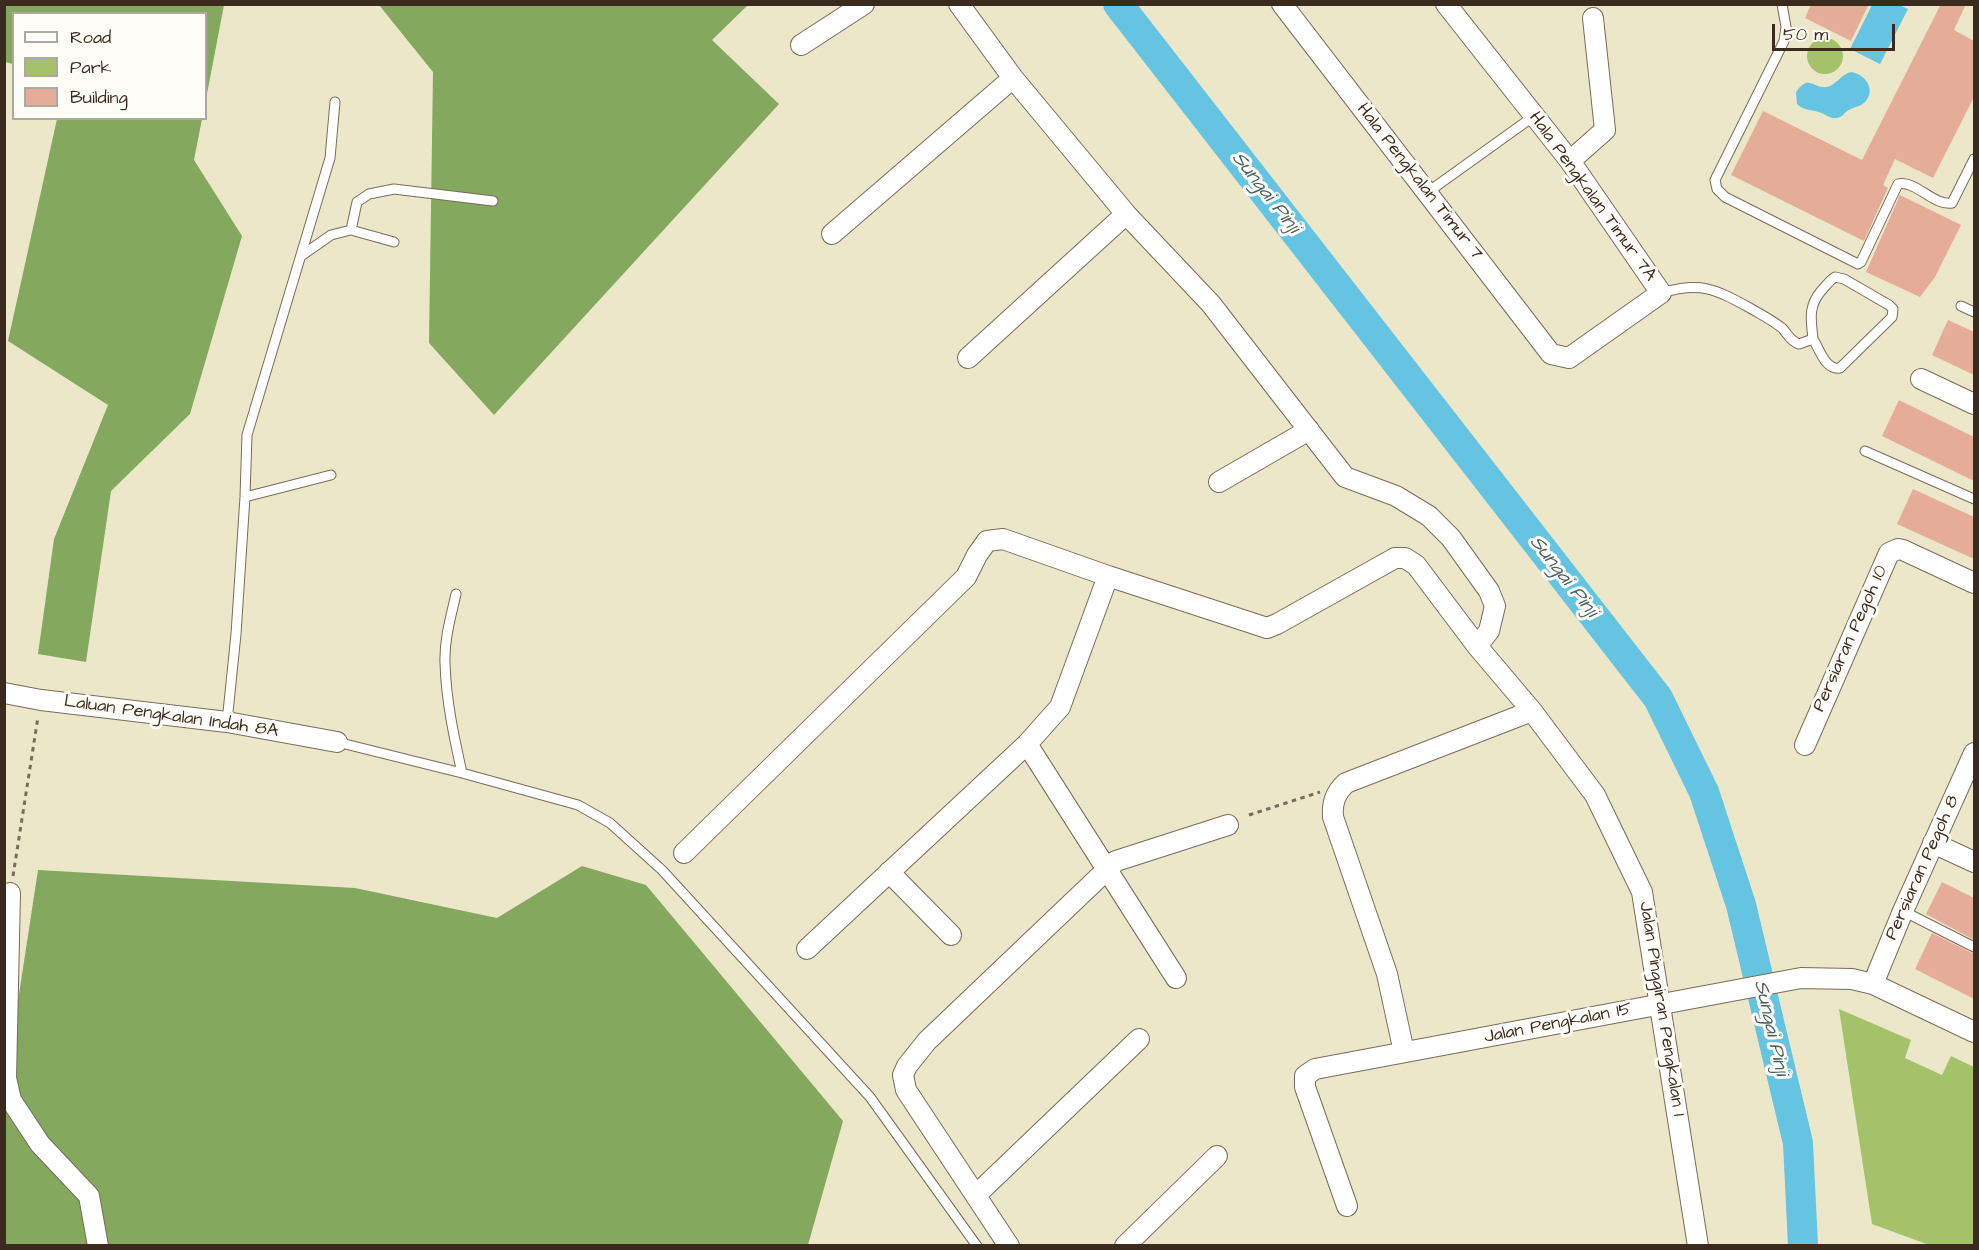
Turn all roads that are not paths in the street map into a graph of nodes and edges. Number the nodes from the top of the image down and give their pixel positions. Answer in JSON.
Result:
{"nodes":[{"id":1,"x":864,"y":4,"type":"edge"},
{"id":2,"x":959,"y":4,"type":"edge"},
{"id":3,"x":1282,"y":4,"type":"edge"},
{"id":4,"x":1446,"y":4,"type":"edge"},
{"id":5,"x":1782,"y":4,"type":"edge"},
{"id":6,"x":1593,"y":18,"type":"dead end"},
{"id":7,"x":801,"y":45,"type":"dead end"},
{"id":8,"x":1014,"y":78,"type":"junction"},
{"id":9,"x":335,"y":102,"type":"dead end"},
{"id":10,"x":1533,"y":116,"type":"junction"},
{"id":11,"x":1974,"y":159,"type":"edge"},
{"id":12,"x":1570,"y":161,"type":"junction"},
{"id":13,"x":1428,"y":192,"type":"junction"},
{"id":14,"x":493,"y":201,"type":"dead end"},
{"id":15,"x":1126,"y":214,"type":"junction"},
{"id":16,"x":351,"y":230,"type":"junction"},
{"id":17,"x":832,"y":234,"type":"dead end"},
{"id":18,"x":394,"y":243,"type":"dead end"},
{"id":19,"x":301,"y":256,"type":"junction"},
{"id":20,"x":1661,"y":292,"type":"junction"},
{"id":21,"x":1961,"y":306,"type":"dead end"},
{"id":22,"x":1974,"y":312,"type":"edge"},
{"id":23,"x":1813,"y":339,"type":"junction"},
{"id":24,"x":1558,"y":357,"type":"joint"},
{"id":25,"x":968,"y":358,"type":"dead end"},
{"id":26,"x":1922,"y":379,"type":"dead end"},
{"id":27,"x":1974,"y":404,"type":"edge"},
{"id":28,"x":1309,"y":430,"type":"junction"},
{"id":29,"x":1866,"y":451,"type":"dead end"},
{"id":30,"x":331,"y":475,"type":"dead end"},
{"id":31,"x":1219,"y":482,"type":"dead end"},
{"id":32,"x":245,"y":497,"type":"junction"},
{"id":33,"x":1974,"y":499,"type":"edge"},
{"id":34,"x":1108,"y":576,"type":"junction"},
{"id":35,"x":1974,"y":583,"type":"edge"},
{"id":36,"x":456,"y":594,"type":"dead end"},
{"id":37,"x":1477,"y":646,"type":"junction"},
{"id":38,"x":4,"y":693,"type":"edge"},
{"id":39,"x":1532,"y":711,"type":"junction"},
{"id":40,"x":227,"y":722,"type":"junction"},
{"id":41,"x":336,"y":742,"type":"joint"},
{"id":42,"x":1026,"y":744,"type":"junction"},
{"id":43,"x":1805,"y":746,"type":"dead end"},
{"id":44,"x":1974,"y":753,"type":"edge"},
{"id":45,"x":462,"y":773,"type":"junction"},
{"id":46,"x":1228,"y":825,"type":"dead end"},
{"id":47,"x":1933,"y":843,"type":"junction"},
{"id":48,"x":684,"y":853,"type":"dead end"},
{"id":49,"x":1974,"y":862,"type":"edge"},
{"id":50,"x":1106,"y":869,"type":"junction"},
{"id":51,"x":889,"y":872,"type":"junction"},
{"id":52,"x":10,"y":893,"type":"road end"},
{"id":53,"x":1903,"y":911,"type":"junction"},
{"id":54,"x":951,"y":935,"type":"dead end"},
{"id":55,"x":1974,"y":947,"type":"edge"},
{"id":56,"x":807,"y":949,"type":"dead end"},
{"id":57,"x":1176,"y":978,"type":"dead end"},
{"id":58,"x":1873,"y":984,"type":"junction"},
{"id":59,"x":1661,"y":1004,"type":"junction"},
{"id":60,"x":1974,"y":1032,"type":"edge"},
{"id":61,"x":1139,"y":1039,"type":"dead end"},
{"id":62,"x":1404,"y":1052,"type":"junction"},
{"id":63,"x":1217,"y":1156,"type":"dead end"},
{"id":64,"x":976,"y":1195,"type":"junction"},
{"id":65,"x":1347,"y":1206,"type":"dead end"},
{"id":66,"x":98,"y":1245,"type":"edge"},
{"id":67,"x":976,"y":1245,"type":"edge"},
{"id":68,"x":1009,"y":1245,"type":"edge"},
{"id":69,"x":1125,"y":1245,"type":"edge"},
{"id":70,"x":1698,"y":1245,"type":"edge"}],
"edges":[{"from":1,"to":7,"type":"street"},
{"from":2,"to":8,"type":"street"},
{"from":3,"to":13,"type":"street","name":"Hala Pengkalan Timur 7"},
{"from":4,"to":10,"type":"street","name":"Hala Pengkalan Timur 7A"},
{"from":5,"to":11,"type":"lane"},
{"from":6,"to":12,"type":"street"},
{"from":8,"to":15,"type":"street"},
{"from":8,"to":17,"type":"street"},
{"from":9,"to":19,"type":"lane"},
{"from":10,"to":12,"type":"street","name":"Hala Pengkalan Timur 7A"},
{"from":10,"to":13,"type":"lane"},
{"from":12,"to":20,"type":"street","name":"Hala Pengkalan Timur 7A"},
{"from":13,"to":24,"type":"street","name":"Hala Pengkalan Timur 7"},
{"from":14,"to":16,"type":"lane"},
{"from":15,"to":25,"type":"street"},
{"from":15,"to":28,"type":"street"},
{"from":16,"to":18,"type":"lane"},
{"from":16,"to":19,"type":"lane"},
{"from":19,"to":32,"type":"lane"},
{"from":20,"to":23,"type":"lane"},
{"from":20,"to":24,"type":"street","name":"Hala Pengkalan Timur 7A"},
{"from":21,"to":22,"type":"lane"},
{"from":23,"to":23,"type":"lane"},
{"from":26,"to":27,"type":"street"},
{"from":28,"to":31,"type":"street"},
{"from":28,"to":37,"type":"street"},
{"from":29,"to":33,"type":"lane"},
{"from":30,"to":32,"type":"lane"},
{"from":32,"to":40,"type":"lane"},
{"from":34,"to":37,"type":"street","name":"Jalan Pinggiran Pengkalan 1"},
{"from":34,"to":42,"type":"street"},
{"from":34,"to":48,"type":"street"},
{"from":35,"to":43,"type":"street","name":"Persiaran Pegoh 10"},
{"from":36,"to":45,"type":"lane"},
{"from":37,"to":39,"type":"street","name":"Jalan Pinggiran Pengkalan 1"},
{"from":38,"to":40,"type":"street","name":"Laluan Pengkalan Indah 8A"},
{"from":39,"to":59,"type":"street","name":"Jalan Pinggiran Pengkalan 1"},
{"from":39,"to":62,"type":"street"},
{"from":40,"to":41,"type":"street","name":"Laluan Pengkalan Indah 8A"},
{"from":41,"to":45,"type":"lane"},
{"from":42,"to":50,"type":"street"},
{"from":42,"to":51,"type":"street"},
{"from":44,"to":47,"type":"street","name":"Persiaran Pegoh 8"},
{"from":45,"to":67,"type":"lane"},
{"from":46,"to":50,"type":"street"},
{"from":47,"to":49,"type":"street"},
{"from":47,"to":53,"type":"street","name":"Persiaran Pegoh 8"},
{"from":50,"to":57,"type":"street"},
{"from":50,"to":64,"type":"street"},
{"from":51,"to":54,"type":"street"},
{"from":51,"to":56,"type":"street"},
{"from":52,"to":66,"type":"street"},
{"from":53,"to":55,"type":"lane"},
{"from":53,"to":58,"type":"street","name":"Persiaran Pegoh 8"},
{"from":58,"to":59,"type":"street","name":"Jalan Pengkalan 15"},
{"from":58,"to":60,"type":"street","name":"Jalan Pengkalan 15"},
{"from":59,"to":62,"type":"street","name":"Jalan Pengkalan 15"},
{"from":59,"to":70,"type":"street","name":"Jalan Pinggiran Pengkalan 1"},
{"from":61,"to":64,"type":"street"},
{"from":62,"to":65,"type":"street","name":"Jalan Pengkalan 15"},
{"from":63,"to":69,"type":"street"},
{"from":64,"to":68,"type":"street"}]}
